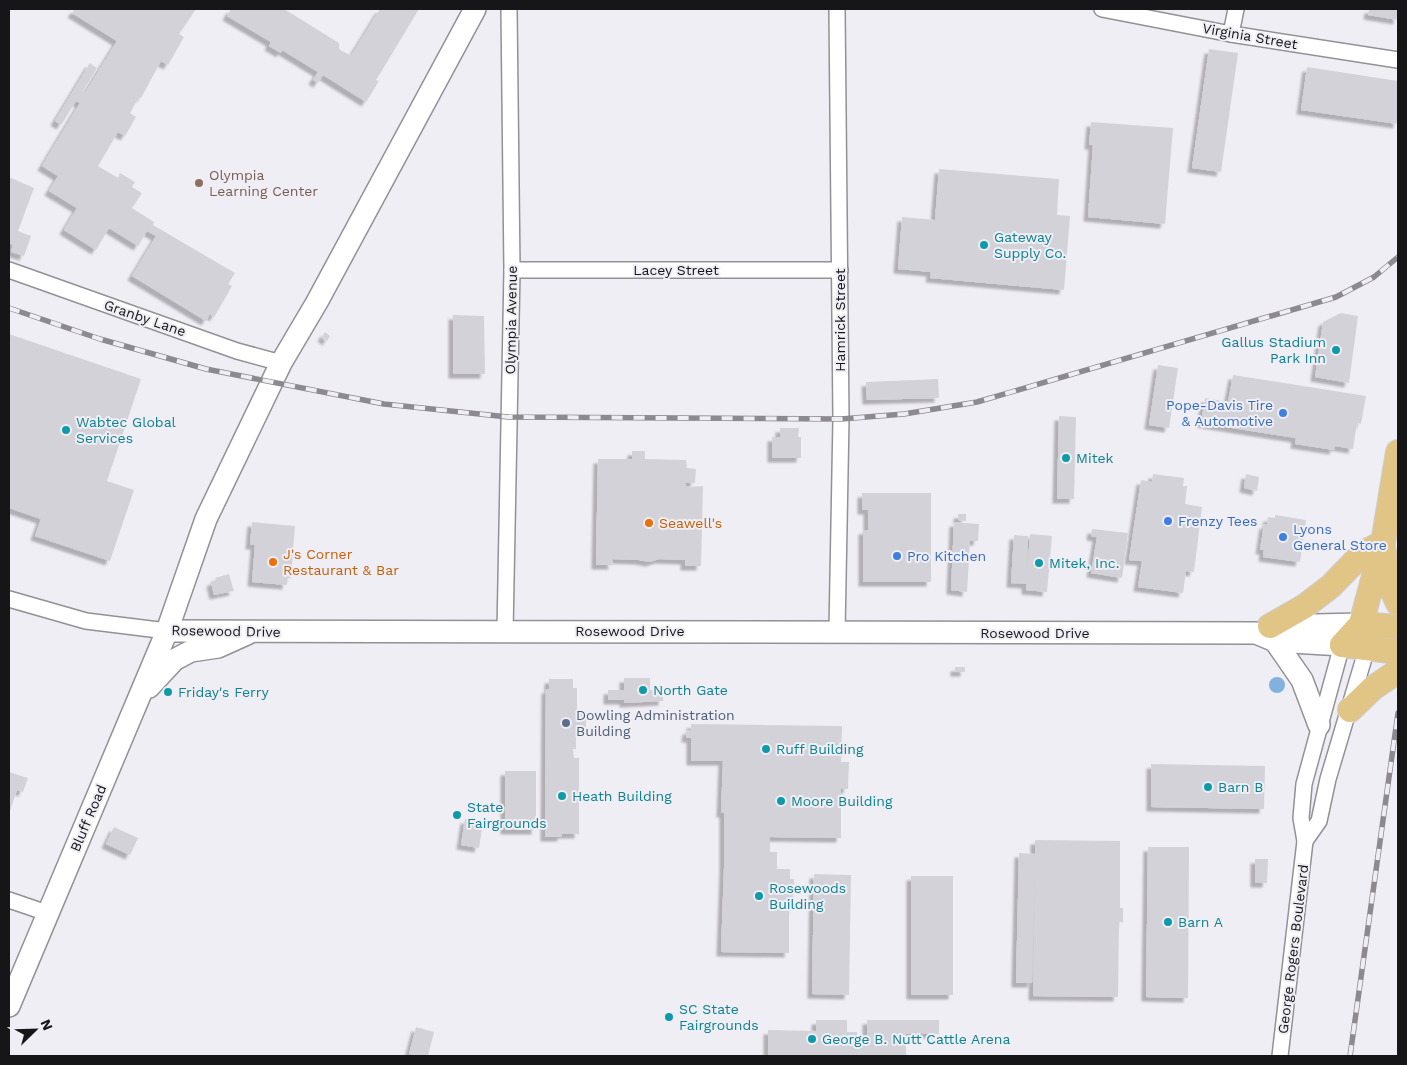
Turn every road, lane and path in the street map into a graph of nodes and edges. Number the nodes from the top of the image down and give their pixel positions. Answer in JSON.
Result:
{"nodes":[{"id":1,"x":476,"y":9,"type":"edge"},
{"id":2,"x":509,"y":9,"type":"edge"},
{"id":3,"x":837,"y":9,"type":"edge"},
{"id":4,"x":1102,"y":9,"type":"edge"},
{"id":5,"x":1236,"y":9,"type":"edge"},
{"id":6,"x":1232,"y":34,"type":"junction"},
{"id":7,"x":1398,"y":60,"type":"edge"},
{"id":8,"x":9,"y":270,"type":"edge"},
{"id":9,"x":512,"y":270,"type":"junction"},
{"id":10,"x":840,"y":270,"type":"junction"},
{"id":11,"x":282,"y":363,"type":"junction"},
{"id":12,"x":1398,"y":452,"type":"edge"},
{"id":13,"x":1383,"y":543,"type":"junction"},
{"id":14,"x":9,"y":599,"type":"edge"},
{"id":15,"x":1398,"y":603,"type":"edge"},
{"id":16,"x":1361,"y":624,"type":"junction"},
{"id":17,"x":1398,"y":627,"type":"edge"},
{"id":18,"x":167,"y":631,"type":"junction"},
{"id":19,"x":837,"y":631,"type":"junction"},
{"id":20,"x":252,"y":632,"type":"junction"},
{"id":21,"x":505,"y":632,"type":"junction"},
{"id":22,"x":1267,"y":633,"type":"junction"},
{"id":23,"x":1342,"y":645,"type":"junction"},
{"id":24,"x":1367,"y":648,"type":"junction"},
{"id":25,"x":1398,"y":652,"type":"edge"},
{"id":26,"x":1398,"y":671,"type":"edge"},
{"id":27,"x":134,"y":704,"type":"junction"},
{"id":28,"x":1350,"y":710,"type":"junction"},
{"id":29,"x":1319,"y":726,"type":"junction"},
{"id":30,"x":1305,"y":841,"type":"junction"},
{"id":31,"x":9,"y":900,"type":"edge"},
{"id":32,"x":48,"y":913,"type":"junction"},
{"id":33,"x":9,"y":1006,"type":"edge"},
{"id":34,"x":1280,"y":1056,"type":"edge"}],
"edges":[{"from":1,"to":11,"type":"main road","name":"Bluff Road"},
{"from":2,"to":9,"type":"street","name":"Olympia Avenue"},
{"from":3,"to":10,"type":"street","name":"Hamrick Street"},
{"from":4,"to":6,"type":"street","name":"Virginia Street"},
{"from":5,"to":6,"type":"street"},
{"from":6,"to":7,"type":"street","name":"Virginia Street"},
{"from":8,"to":11,"type":"street","name":"Granby Lane"},
{"from":9,"to":10,"type":"street","name":"Lacey Street"},
{"from":9,"to":21,"type":"street","name":"Olympia Avenue"},
{"from":10,"to":19,"type":"street","name":"Hamrick Street"},
{"from":11,"to":18,"type":"main road","name":"Bluff Road"},
{"from":12,"to":13,"type":"main road"},
{"from":13,"to":15,"type":"main road"},
{"from":13,"to":16,"type":"main road"},
{"from":13,"to":22,"type":"main road"},
{"from":14,"to":18,"type":"street","name":"Rosewood Drive"},
{"from":16,"to":17,"type":"main road","name":"Rosewood Drive"},
{"from":16,"to":22,"type":"main road","name":"Rosewood Drive"},
{"from":16,"to":23,"type":"main road"},
{"from":16,"to":24,"type":"main road"},
{"from":18,"to":20,"type":"main road","name":"Rosewood Drive"},
{"from":18,"to":27,"type":"main road","name":"Bluff Road"},
{"from":19,"to":21,"type":"main road","name":"Rosewood Drive"},
{"from":19,"to":22,"type":"main road","name":"Rosewood Drive"},
{"from":20,"to":21,"type":"main road","name":"Rosewood Drive"},
{"from":20,"to":27,"type":"main road"},
{"from":22,"to":23,"type":"main road","name":"Rosewood Drive"},
{"from":22,"to":29,"type":"main road"},
{"from":23,"to":24,"type":"main road","name":"Rosewood Drive"},
{"from":23,"to":29,"type":"street","name":"George Rogers Boulevard"},
{"from":24,"to":25,"type":"main road","name":"Rosewood Drive"},
{"from":24,"to":28,"type":"street","name":"George Rogers Boulevard"},
{"from":26,"to":28,"type":"main road"},
{"from":27,"to":32,"type":"main road","name":"Bluff Road"},
{"from":28,"to":30,"type":"street","name":"George Rogers Boulevard"},
{"from":29,"to":30,"type":"street","name":"George Rogers Boulevard"},
{"from":30,"to":34,"type":"street","name":"George Rogers Boulevard"},
{"from":31,"to":32,"type":"street"},
{"from":32,"to":33,"type":"main road","name":"Bluff Road"}]}
